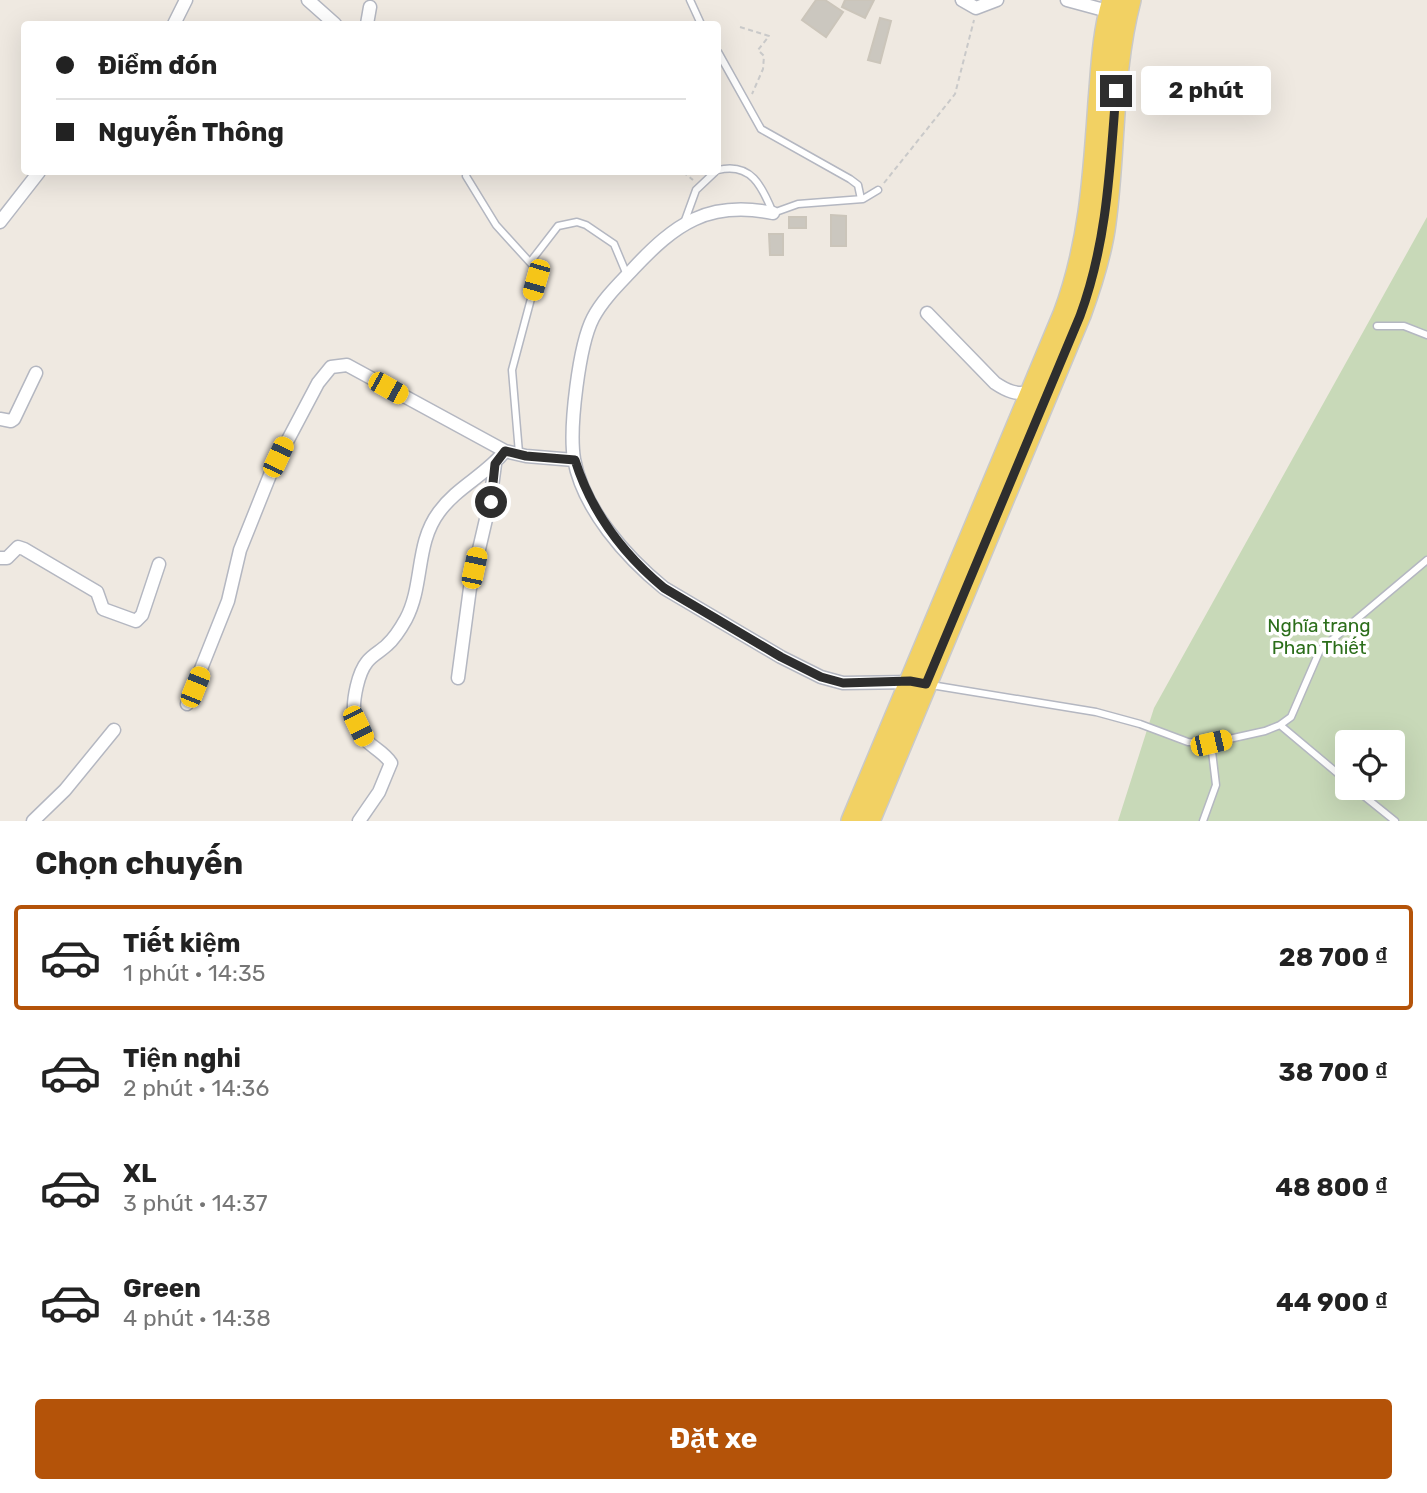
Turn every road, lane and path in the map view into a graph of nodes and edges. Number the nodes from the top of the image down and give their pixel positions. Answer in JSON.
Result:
{"nodes":[{"id":1,"x":186,"y":0,"type":"edge"},
{"id":2,"x":308,"y":0,"type":"edge"},
{"id":3,"x":690,"y":0,"type":"edge"},
{"id":4,"x":962,"y":0,"type":"edge"},
{"id":5,"x":997,"y":0,"type":"edge"},
{"id":6,"x":1067,"y":0,"type":"edge"},
{"id":7,"x":1120,"y":6,"type":"edge"},
{"id":8,"x":370,"y":7,"type":"dead end"},
{"id":9,"x":976,"y":8,"type":"junction"},
{"id":10,"x":176,"y":21,"type":"edge"},
{"id":11,"x":332,"y":21,"type":"edge"},
{"id":12,"x":368,"y":21,"type":"edge"},
{"id":13,"x":700,"y":21,"type":"edge"},
{"id":14,"x":740,"y":27,"type":"dead end"},
{"id":15,"x":721,"y":57,"type":"edge"},
{"id":16,"x":746,"y":102,"type":"junction"},
{"id":17,"x":721,"y":169,"type":"edge"},
{"id":18,"x":37,"y":175,"type":"edge"},
{"id":19,"x":466,"y":175,"type":"edge"},
{"id":20,"x":687,"y":175,"type":"edge"},
{"id":21,"x":712,"y":175,"type":"edge"},
{"id":22,"x":692,"y":179,"type":"dead end"},
{"id":23,"x":878,"y":190,"type":"joint"},
{"id":24,"x":861,"y":199,"type":"junction"},
{"id":25,"x":773,"y":213,"type":"junction"},
{"id":26,"x":0,"y":222,"type":"edge"},
{"id":27,"x":684,"y":223,"type":"junction"},
{"id":28,"x":531,"y":261,"type":"junction"},
{"id":29,"x":627,"y":275,"type":"junction"},
{"id":30,"x":927,"y":313,"type":"dead end"},
{"id":31,"x":1377,"y":326,"type":"dead end"},
{"id":32,"x":1427,"y":335,"type":"edge"},
{"id":33,"x":36,"y":373,"type":"dead end"},
{"id":34,"x":1031,"y":392,"type":"junction"},
{"id":35,"x":0,"y":419,"type":"edge"},
{"id":36,"x":505,"y":451,"type":"junction"},
{"id":37,"x":519,"y":455,"type":"junction"},
{"id":38,"x":575,"y":460,"type":"junction"},
{"id":39,"x":495,"y":464,"type":"junction"},
{"id":40,"x":0,"y":558,"type":"edge"},
{"id":41,"x":1427,"y":560,"type":"edge"},
{"id":42,"x":159,"y":564,"type":"dead end"},
{"id":43,"x":458,"y":678,"type":"dead end"},
{"id":44,"x":918,"y":683,"type":"junction"},
{"id":45,"x":187,"y":704,"type":"dead end"},
{"id":46,"x":1280,"y":725,"type":"junction"},
{"id":47,"x":114,"y":730,"type":"dead end"},
{"id":48,"x":1211,"y":743,"type":"junction"},
{"id":49,"x":1335,"y":771,"type":"edge"},
{"id":50,"x":1369,"y":800,"type":"edge"},
{"id":51,"x":33,"y":821,"type":"edge"},
{"id":52,"x":359,"y":821,"type":"edge"},
{"id":53,"x":852,"y":821,"type":"edge"},
{"id":54,"x":869,"y":821,"type":"edge"},
{"id":55,"x":1203,"y":821,"type":"edge"},
{"id":56,"x":1395,"y":821,"type":"edge"}],
"edges":[{"from":1,"to":10,"type":"street"},
{"from":2,"to":11,"type":"street"},
{"from":3,"to":13,"type":"lane"},
{"from":4,"to":9,"type":"street"},
{"from":5,"to":9,"type":"street"},
{"from":6,"to":7,"type":"street"},
{"from":7,"to":34,"type":"main road"},
{"from":7,"to":44,"type":"main road"},
{"from":8,"to":12,"type":"street"},
{"from":9,"to":23,"type":"path"},
{"from":14,"to":16,"type":"path"},
{"from":15,"to":16,"type":"lane"},
{"from":16,"to":24,"type":"lane"},
{"from":17,"to":25,"type":"lane"},
{"from":18,"to":26,"type":"street"},
{"from":19,"to":28,"type":"lane"},
{"from":20,"to":22,"type":"path"},
{"from":21,"to":27,"type":"lane"},
{"from":23,"to":24,"type":"lane"},
{"from":24,"to":25,"type":"lane"},
{"from":25,"to":27,"type":"street"},
{"from":27,"to":29,"type":"street"},
{"from":28,"to":29,"type":"lane"},
{"from":28,"to":37,"type":"lane"},
{"from":29,"to":38,"type":"street"},
{"from":30,"to":34,"type":"street"},
{"from":31,"to":32,"type":"lane"},
{"from":33,"to":35,"type":"street"},
{"from":34,"to":44,"type":"main road"},
{"from":36,"to":37,"type":"street"},
{"from":36,"to":39,"type":"street"},
{"from":36,"to":45,"type":"street"},
{"from":37,"to":38,"type":"street"},
{"from":38,"to":44,"type":"street"},
{"from":39,"to":43,"type":"street"},
{"from":39,"to":52,"type":"street"},
{"from":40,"to":42,"type":"street"},
{"from":41,"to":46,"type":"lane"},
{"from":44,"to":48,"type":"lane"},
{"from":44,"to":53,"type":"main road"},
{"from":44,"to":54,"type":"main road"},
{"from":46,"to":48,"type":"lane"},
{"from":46,"to":49,"type":"lane"},
{"from":47,"to":51,"type":"street"},
{"from":48,"to":55,"type":"lane"},
{"from":50,"to":56,"type":"lane"}]}
